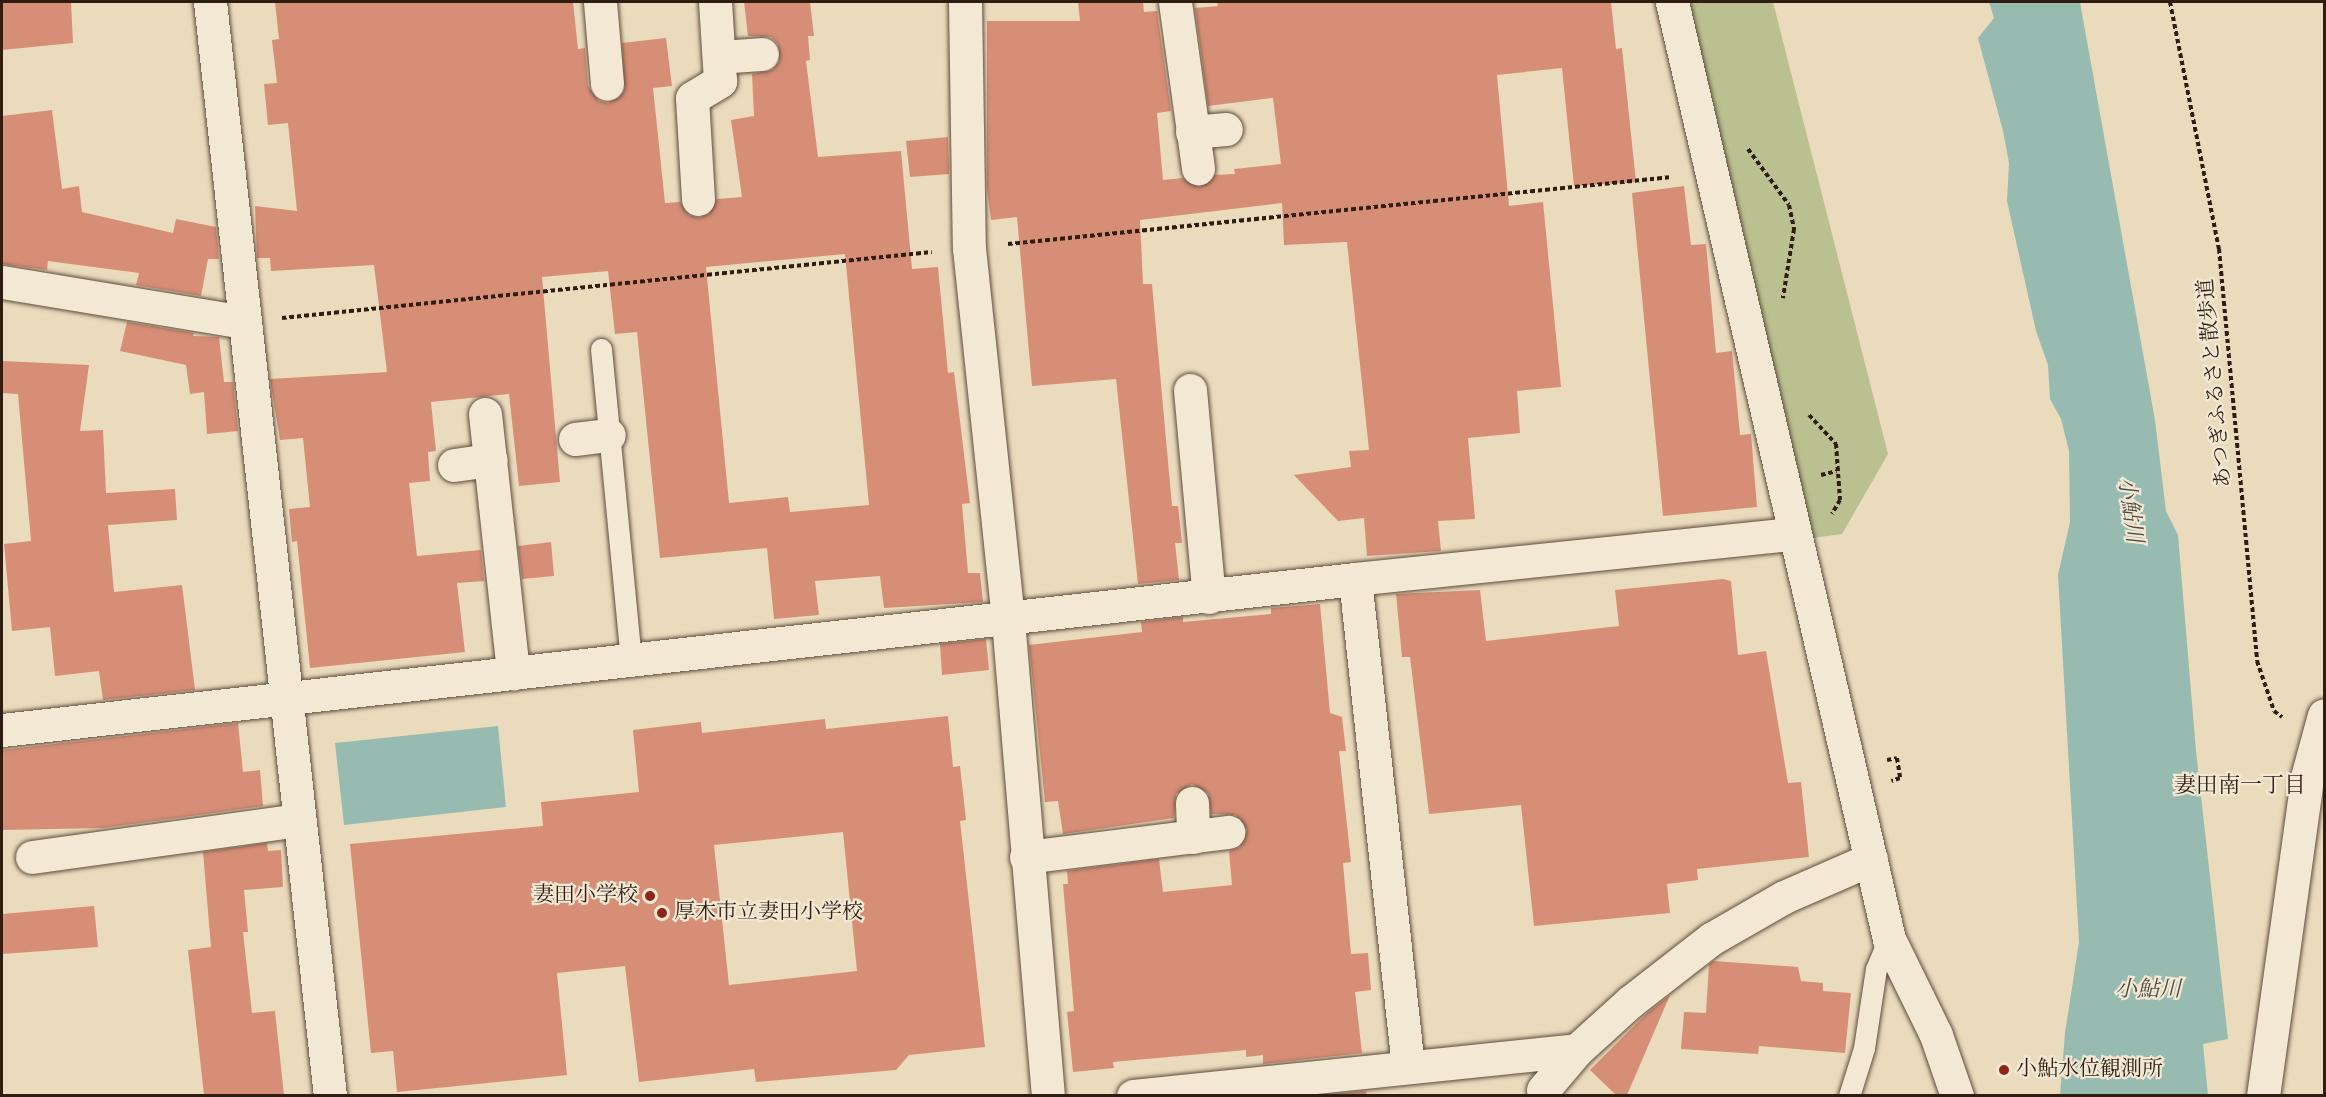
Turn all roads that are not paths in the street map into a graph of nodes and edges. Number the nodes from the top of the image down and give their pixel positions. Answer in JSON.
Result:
{"nodes":[{"id":1,"x":210,"y":2,"type":"edge"},
{"id":2,"x":600,"y":2,"type":"edge"},
{"id":3,"x":716,"y":2,"type":"edge"},
{"id":4,"x":965,"y":2,"type":"edge"},
{"id":5,"x":1174,"y":2,"type":"edge"},
{"id":6,"x":1672,"y":2,"type":"edge"},
{"id":7,"x":762,"y":54,"type":"dead end"},
{"id":8,"x":719,"y":57,"type":"junction"},
{"id":9,"x":608,"y":84,"type":"dead end"},
{"id":10,"x":1226,"y":129,"type":"dead end"},
{"id":11,"x":1192,"y":132,"type":"junction"},
{"id":12,"x":1198,"y":168,"type":"dead end"},
{"id":13,"x":698,"y":199,"type":"dead end"},
{"id":14,"x":2,"y":282,"type":"edge"},
{"id":15,"x":243,"y":322,"type":"junction"},
{"id":16,"x":601,"y":349,"type":"dead end"},
{"id":17,"x":1190,"y":390,"type":"dead end"},
{"id":18,"x":485,"y":414,"type":"dead end"},
{"id":19,"x":609,"y":435,"type":"junction"},
{"id":20,"x":575,"y":439,"type":"dead end"},
{"id":21,"x":491,"y":460,"type":"junction"},
{"id":22,"x":454,"y":465,"type":"dead end"},
{"id":23,"x":1793,"y":534,"type":"junction"},
{"id":24,"x":1355,"y":579,"type":"junction"},
{"id":25,"x":1209,"y":597,"type":"junction"},
{"id":26,"x":1008,"y":620,"type":"junction"},
{"id":27,"x":631,"y":661,"type":"junction"},
{"id":28,"x":513,"y":673,"type":"junction"},
{"id":29,"x":285,"y":697,"type":"junction"},
{"id":30,"x":2321,"y":729,"type":"edge"},
{"id":31,"x":2,"y":730,"type":"edge"},
{"id":32,"x":1192,"y":803,"type":"dead end"},
{"id":33,"x":297,"y":820,"type":"junction"},
{"id":34,"x":1228,"y":832,"type":"dead end"},
{"id":35,"x":1193,"y":837,"type":"junction"},
{"id":36,"x":32,"y":857,"type":"dead end"},
{"id":37,"x":1026,"y":857,"type":"junction"},
{"id":38,"x":1871,"y":859,"type":"junction"},
{"id":39,"x":1889,"y":939,"type":"junction"},
{"id":40,"x":1577,"y":1050,"type":"junction"},
{"id":41,"x":1408,"y":1065,"type":"junction"},
{"id":42,"x":1245,"y":1090,"type":"edge"},
{"id":43,"x":1541,"y":1093,"type":"edge"},
{"id":44,"x":330,"y":1095,"type":"edge"},
{"id":45,"x":1048,"y":1095,"type":"edge"},
{"id":46,"x":1133,"y":1095,"type":"edge"},
{"id":47,"x":1849,"y":1095,"type":"edge"},
{"id":48,"x":1957,"y":1095,"type":"edge"},
{"id":49,"x":2263,"y":1095,"type":"edge"}],
"edges":[{"from":1,"to":15,"type":"street"},
{"from":2,"to":9,"type":"street"},
{"from":3,"to":8,"type":"street"},
{"from":4,"to":26,"type":"street"},
{"from":5,"to":11,"type":"street"},
{"from":6,"to":23,"type":"street"},
{"from":7,"to":8,"type":"street"},
{"from":8,"to":13,"type":"street"},
{"from":10,"to":11,"type":"street"},
{"from":11,"to":12,"type":"street"},
{"from":14,"to":15,"type":"street"},
{"from":15,"to":29,"type":"street"},
{"from":16,"to":19,"type":"lane"},
{"from":17,"to":25,"type":"street"},
{"from":18,"to":21,"type":"street"},
{"from":19,"to":20,"type":"street"},
{"from":19,"to":27,"type":"lane"},
{"from":21,"to":22,"type":"street"},
{"from":21,"to":28,"type":"street"},
{"from":23,"to":24,"type":"street"},
{"from":23,"to":38,"type":"street"},
{"from":24,"to":25,"type":"street"},
{"from":24,"to":41,"type":"street"},
{"from":25,"to":26,"type":"street"},
{"from":26,"to":27,"type":"street"},
{"from":26,"to":37,"type":"street"},
{"from":27,"to":28,"type":"street"},
{"from":28,"to":29,"type":"street"},
{"from":29,"to":31,"type":"street"},
{"from":29,"to":33,"type":"street"},
{"from":30,"to":49,"type":"street"},
{"from":32,"to":35,"type":"street"},
{"from":33,"to":36,"type":"street"},
{"from":33,"to":44,"type":"street"},
{"from":34,"to":35,"type":"street"},
{"from":35,"to":37,"type":"street"},
{"from":37,"to":45,"type":"street"},
{"from":38,"to":39,"type":"street"},
{"from":38,"to":40,"type":"street"},
{"from":39,"to":47,"type":"lane"},
{"from":39,"to":48,"type":"street"},
{"from":40,"to":41,"type":"street"},
{"from":40,"to":43,"type":"street"},
{"from":41,"to":42,"type":"street"},
{"from":42,"to":46,"type":"street"}]}
